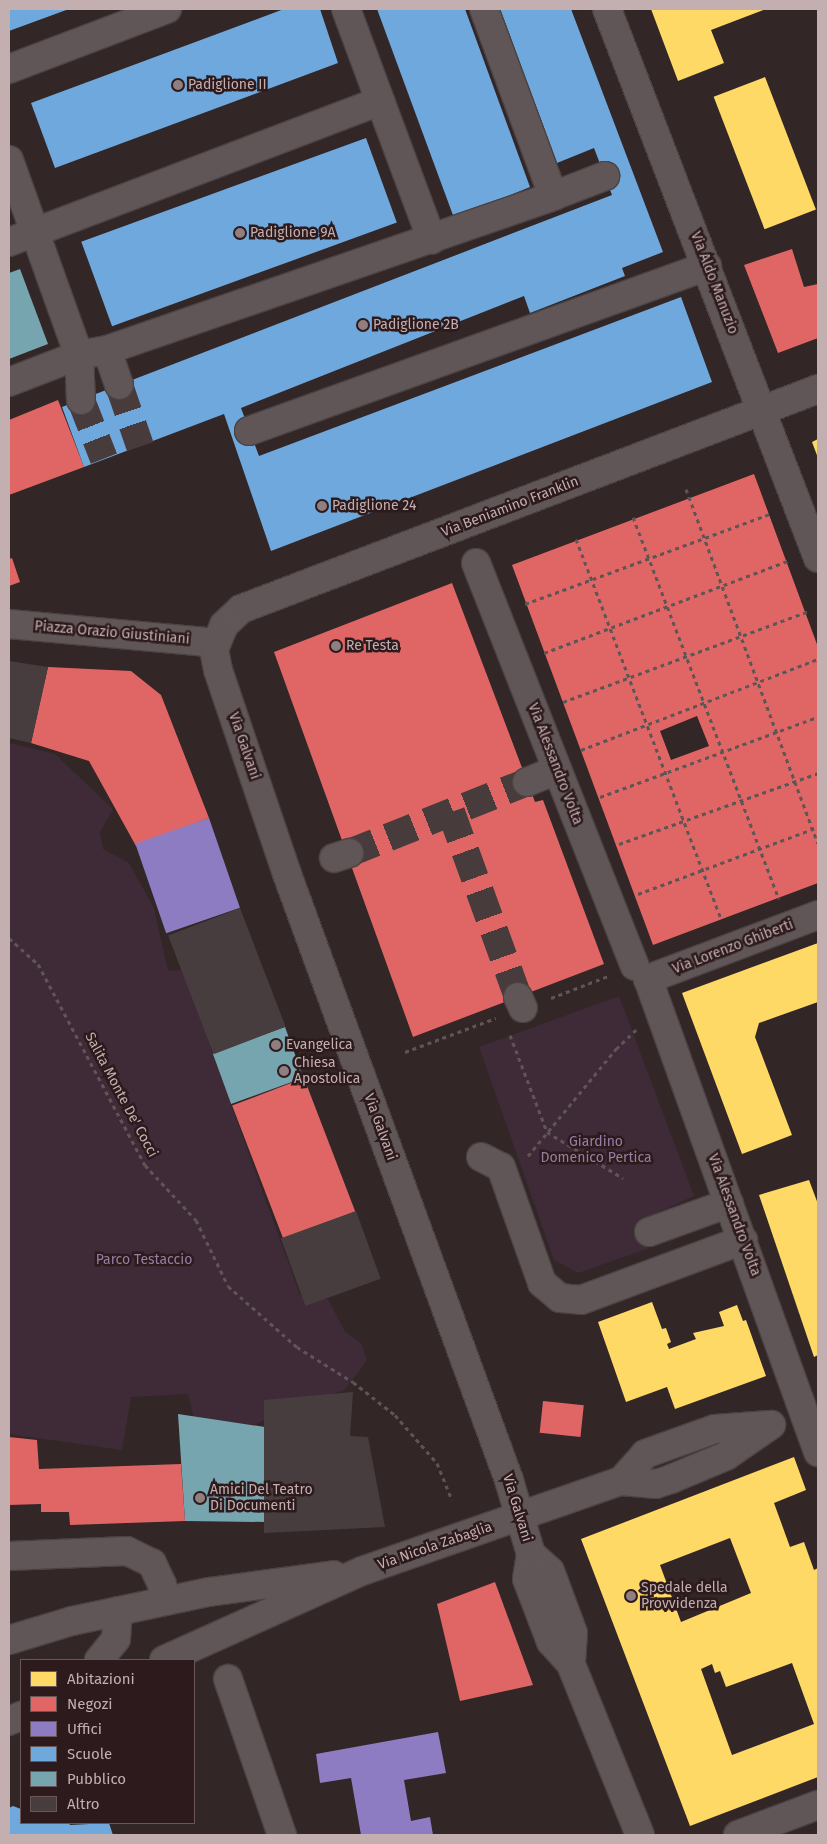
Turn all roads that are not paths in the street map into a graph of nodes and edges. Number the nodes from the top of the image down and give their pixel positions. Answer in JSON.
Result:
{"nodes":[{"id":1,"x":167,"y":9,"type":"edge"},
{"id":2,"x":346,"y":9,"type":"edge"},
{"id":3,"x":484,"y":9,"type":"edge"},
{"id":4,"x":607,"y":9,"type":"edge"},
{"id":5,"x":9,"y":69,"type":"edge"},
{"id":6,"x":380,"y":101,"type":"junction"},
{"id":7,"x":9,"y":160,"type":"edge"},
{"id":8,"x":605,"y":176,"type":"dead end"},
{"id":9,"x":553,"y":196,"type":"junction"},
{"id":10,"x":36,"y":232,"type":"junction"},
{"id":11,"x":432,"y":240,"type":"junction"},
{"id":12,"x":9,"y":242,"type":"edge"},
{"id":13,"x":707,"y":266,"type":"junction"},
{"id":14,"x":107,"y":350,"type":"junction"},
{"id":15,"x":79,"y":354,"type":"junction"},
{"id":16,"x":9,"y":382,"type":"edge"},
{"id":17,"x":119,"y":385,"type":"tunnel mouth"},
{"id":18,"x":818,"y":389,"type":"edge"},
{"id":19,"x":81,"y":400,"type":"tunnel mouth"},
{"id":20,"x":763,"y":411,"type":"junction"},
{"id":21,"x":250,"y":430,"type":"dead end"},
{"id":22,"x":818,"y":558,"type":"edge"},
{"id":23,"x":476,"y":563,"type":"dead end"},
{"id":24,"x":9,"y":624,"type":"edge"},
{"id":25,"x":216,"y":642,"type":"junction"},
{"id":26,"x":555,"y":766,"type":"junction"},
{"id":27,"x":527,"y":782,"type":"tunnel mouth"},
{"id":28,"x":818,"y":915,"type":"edge"},
{"id":29,"x":642,"y":972,"type":"junction"},
{"id":30,"x":481,"y":1157,"type":"dead end"},
{"id":31,"x":729,"y":1203,"type":"junction"},
{"id":32,"x":649,"y":1232,"type":"dead end"},
{"id":33,"x":743,"y":1240,"type":"junction"},
{"id":34,"x":811,"y":1411,"type":"edge"},
{"id":35,"x":818,"y":1452,"type":"edge"},
{"id":36,"x":520,"y":1517,"type":"junction"},
{"id":37,"x":9,"y":1556,"type":"edge"},
{"id":38,"x":362,"y":1571,"type":"junction"},
{"id":39,"x":164,"y":1601,"type":"junction"},
{"id":40,"x":118,"y":1611,"type":"junction"},
{"id":41,"x":9,"y":1640,"type":"edge"},
{"id":42,"x":101,"y":1659,"type":"edge"},
{"id":43,"x":166,"y":1659,"type":"edge"},
{"id":44,"x":228,"y":1679,"type":"dead end"},
{"id":45,"x":818,"y":1805,"type":"edge"},
{"id":46,"x":282,"y":1835,"type":"edge"},
{"id":47,"x":640,"y":1835,"type":"edge"},
{"id":48,"x":738,"y":1835,"type":"edge"}],
"edges":[{"from":1,"to":5,"type":"street"},
{"from":2,"to":6,"type":"street"},
{"from":3,"to":9,"type":"street"},
{"from":4,"to":13,"type":"street","name":"Via Aldo Manuzio"},
{"from":6,"to":10,"type":"street"},
{"from":6,"to":11,"type":"street"},
{"from":7,"to":10,"type":"street"},
{"from":8,"to":9,"type":"street"},
{"from":9,"to":11,"type":"street"},
{"from":10,"to":12,"type":"street"},
{"from":10,"to":15,"type":"street"},
{"from":11,"to":14,"type":"street"},
{"from":13,"to":20,"type":"street","name":"Via Aldo Manuzio"},
{"from":13,"to":21,"type":"street"},
{"from":14,"to":15,"type":"street"},
{"from":14,"to":17,"type":"street"},
{"from":15,"to":16,"type":"street"},
{"from":15,"to":19,"type":"street"},
{"from":18,"to":20,"type":"street","name":"Via Beniamino Franklin"},
{"from":20,"to":22,"type":"street","name":"Via Aldo Manuzio"},
{"from":20,"to":25,"type":"street","name":"Via Beniamino Franklin"},
{"from":23,"to":26,"type":"street","name":"Via Alessandro Volta"},
{"from":24,"to":25,"type":"street","name":"Piazza Orazio Giustiniani"},
{"from":25,"to":36,"type":"street","name":"Via Galvani"},
{"from":26,"to":27,"type":"street"},
{"from":26,"to":29,"type":"street","name":"Via Alessandro Volta"},
{"from":28,"to":29,"type":"street","name":"Via Lorenzo Ghiberti"},
{"from":29,"to":31,"type":"street","name":"Via Alessandro Volta"},
{"from":30,"to":33,"type":"street"},
{"from":31,"to":32,"type":"street"},
{"from":31,"to":33,"type":"street","name":"Via Alessandro Volta"},
{"from":33,"to":34,"type":"street","name":"Via Alessandro Volta"},
{"from":34,"to":35,"type":"street","name":"Via Alessandro Volta"},
{"from":34,"to":36,"type":"street","name":"Via Nicola Zabaglia"},
{"from":36,"to":38,"type":"street","name":"Via Nicola Zabaglia"},
{"from":36,"to":47,"type":"street","name":"Via Galvani"},
{"from":37,"to":39,"type":"street"},
{"from":38,"to":39,"type":"street","name":"Via Nicola Zabaglia"},
{"from":38,"to":43,"type":"street","name":"Via Nicola Zabaglia"},
{"from":39,"to":40,"type":"street","name":"Via Nicola Zabaglia"},
{"from":40,"to":41,"type":"street","name":"Via Nicola Zabaglia"},
{"from":40,"to":42,"type":"street"},
{"from":44,"to":46,"type":"street"},
{"from":45,"to":48,"type":"street"}]}
